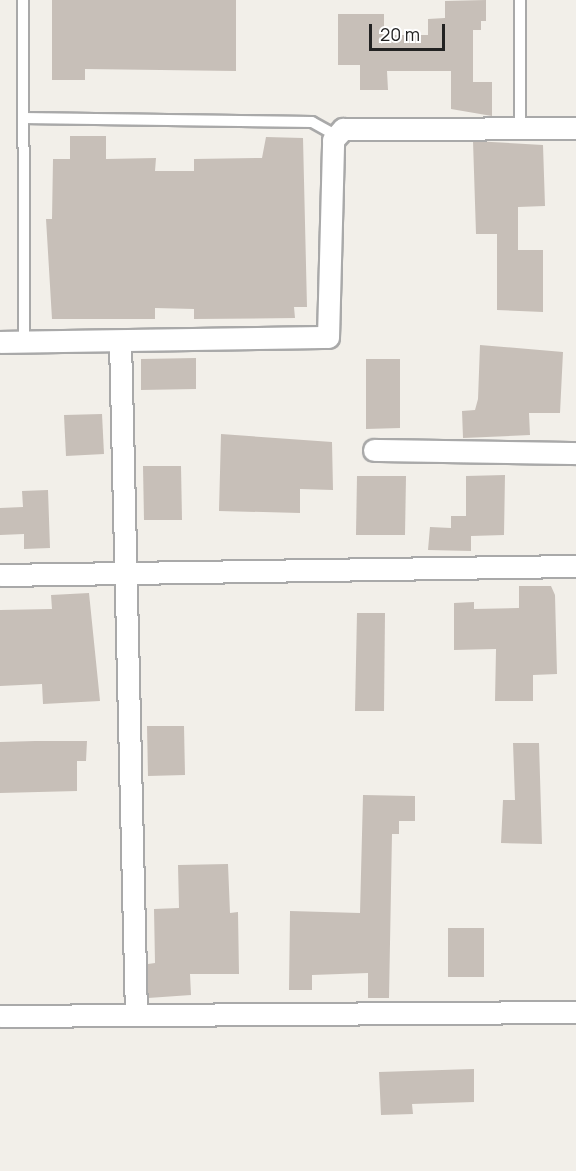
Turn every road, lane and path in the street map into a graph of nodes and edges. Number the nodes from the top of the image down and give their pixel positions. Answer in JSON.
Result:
{"nodes":[{"id":1,"x":23,"y":0,"type":"edge"},
{"id":2,"x":520,"y":0,"type":"edge"},
{"id":3,"x":23,"y":118,"type":"junction"},
{"id":4,"x":576,"y":128,"type":"edge"},
{"id":5,"x":520,"y":130,"type":"junction"},
{"id":6,"x":337,"y":136,"type":"junction"},
{"id":7,"x":120,"y":341,"type":"junction"},
{"id":8,"x":0,"y":342,"type":"edge"},
{"id":9,"x":24,"y":342,"type":"junction"},
{"id":10,"x":374,"y":450,"type":"dead end"},
{"id":11,"x":576,"y":453,"type":"edge"},
{"id":12,"x":576,"y":566,"type":"edge"},
{"id":13,"x":0,"y":575,"type":"edge"},
{"id":14,"x":125,"y":577,"type":"junction"},
{"id":15,"x":576,"y":1012,"type":"edge"},
{"id":16,"x":0,"y":1016,"type":"edge"},
{"id":17,"x":136,"y":1016,"type":"junction"}],
"edges":[{"from":1,"to":3,"type":"lane"},
{"from":2,"to":5,"type":"lane"},
{"from":3,"to":6,"type":"lane"},
{"from":3,"to":9,"type":"lane"},
{"from":4,"to":5,"type":"street"},
{"from":5,"to":6,"type":"street"},
{"from":6,"to":7,"type":"street"},
{"from":7,"to":9,"type":"street"},
{"from":7,"to":14,"type":"street"},
{"from":8,"to":9,"type":"street"},
{"from":10,"to":11,"type":"street"},
{"from":12,"to":14,"type":"street"},
{"from":13,"to":14,"type":"street"},
{"from":14,"to":17,"type":"street"},
{"from":15,"to":17,"type":"street"},
{"from":16,"to":17,"type":"street"}]}
